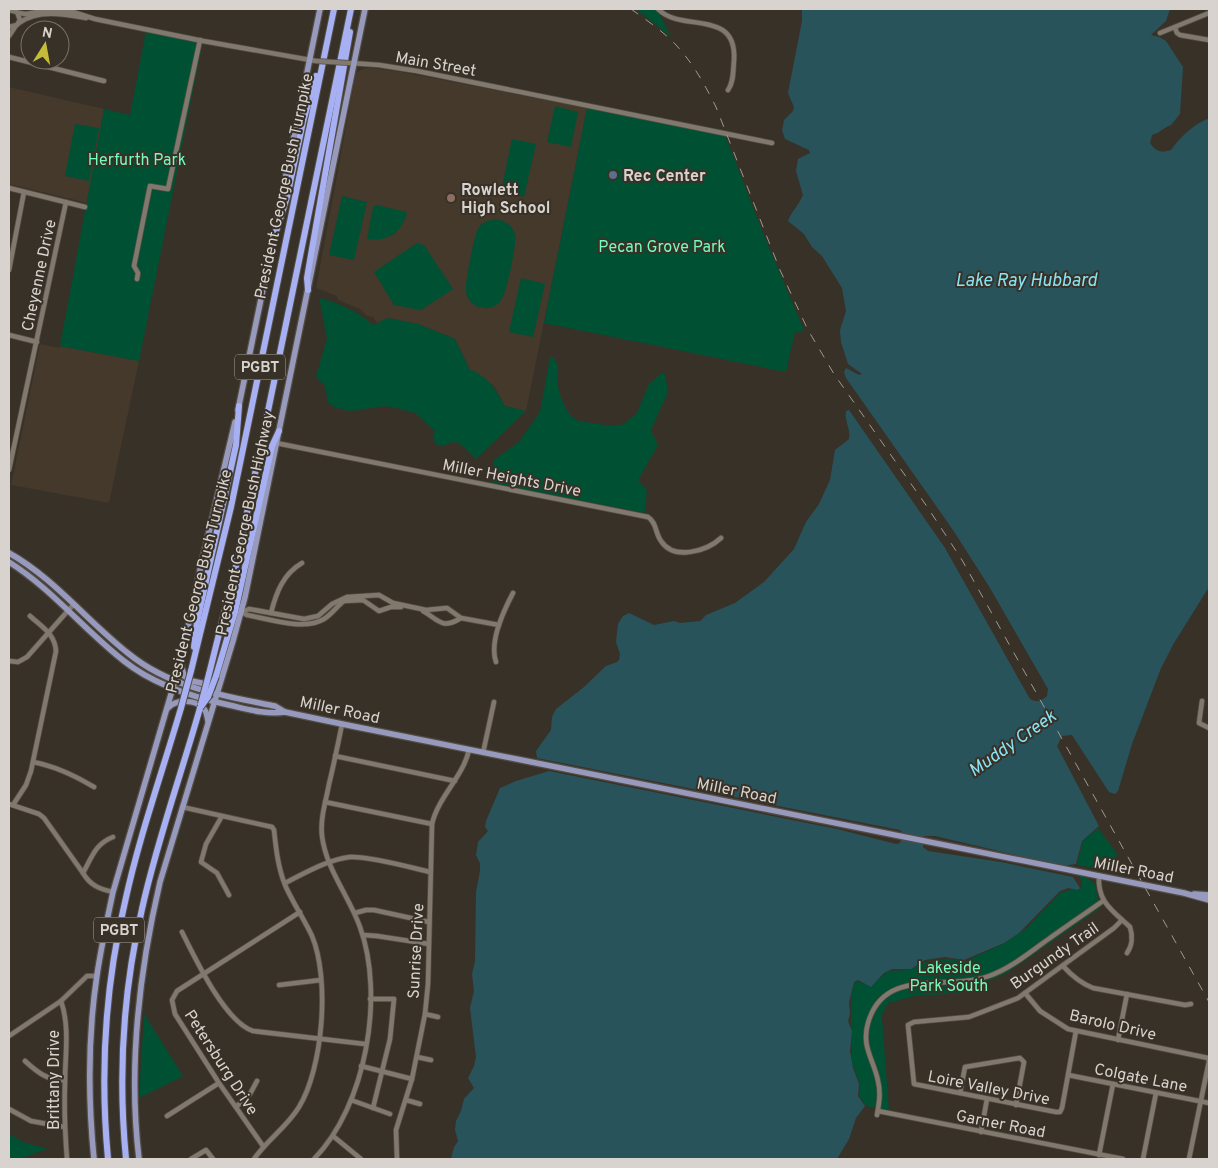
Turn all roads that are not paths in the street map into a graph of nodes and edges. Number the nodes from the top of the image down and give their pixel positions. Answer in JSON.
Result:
{"nodes":[{"id":1,"x":320,"y":9,"type":"edge"},
{"id":2,"x":334,"y":9,"type":"edge"},
{"id":3,"x":350,"y":9,"type":"edge"},
{"id":4,"x":365,"y":9,"type":"edge"},
{"id":5,"x":658,"y":9,"type":"edge"},
{"id":6,"x":13,"y":10,"type":"edge"},
{"id":7,"x":1207,"y":14,"type":"edge"},
{"id":8,"x":95,"y":18,"type":"junction"},
{"id":9,"x":348,"y":21,"type":"junction"},
{"id":10,"x":17,"y":25,"type":"junction"},
{"id":11,"x":9,"y":27,"type":"edge"},
{"id":12,"x":1175,"y":28,"type":"junction"},
{"id":13,"x":1160,"y":33,"type":"dead end"},
{"id":14,"x":9,"y":36,"type":"edge"},
{"id":15,"x":200,"y":40,"type":"junction"},
{"id":16,"x":1209,"y":40,"type":"edge"},
{"id":17,"x":9,"y":57,"type":"edge"},
{"id":18,"x":316,"y":61,"type":"junction"},
{"id":19,"x":351,"y":63,"type":"junction"},
{"id":20,"x":104,"y":81,"type":"dead end"},
{"id":21,"x":728,"y":90,"type":"dead end"},
{"id":22,"x":772,"y":143,"type":"dead end"},
{"id":23,"x":9,"y":188,"type":"edge"},
{"id":24,"x":24,"y":192,"type":"junction"},
{"id":25,"x":66,"y":202,"type":"junction"},
{"id":26,"x":85,"y":207,"type":"dead end"},
{"id":27,"x":272,"y":244,"type":"junction"},
{"id":28,"x":9,"y":270,"type":"edge"},
{"id":29,"x":137,"y":279,"type":"dead end"},
{"id":30,"x":308,"y":290,"type":"junction"},
{"id":31,"x":9,"y":336,"type":"edge"},
{"id":32,"x":37,"y":342,"type":"junction"},
{"id":33,"x":239,"y":406,"type":"junction"},
{"id":34,"x":279,"y":431,"type":"junction"},
{"id":35,"x":276,"y":443,"type":"junction"},
{"id":36,"x":9,"y":470,"type":"edge"},
{"id":37,"x":721,"y":538,"type":"dead end"},
{"id":38,"x":9,"y":553,"type":"edge"},
{"id":39,"x":9,"y":562,"type":"edge"},
{"id":40,"x":302,"y":563,"type":"dead end"},
{"id":41,"x":513,"y":593,"type":"dead end"},
{"id":42,"x":340,"y":602,"type":"junction"},
{"id":43,"x":74,"y":605,"type":"junction"},
{"id":44,"x":409,"y":607,"type":"junction"},
{"id":45,"x":68,"y":611,"type":"junction"},
{"id":46,"x":242,"y":612,"type":"junction"},
{"id":47,"x":272,"y":613,"type":"junction"},
{"id":48,"x":30,"y":616,"type":"dead end"},
{"id":49,"x":461,"y":618,"type":"junction"},
{"id":50,"x":270,"y":620,"type":"junction"},
{"id":51,"x":498,"y":625,"type":"junction"},
{"id":52,"x":48,"y":632,"type":"junction"},
{"id":53,"x":181,"y":660,"type":"junction"},
{"id":54,"x":9,"y":661,"type":"edge"},
{"id":55,"x":496,"y":662,"type":"dead end"},
{"id":56,"x":191,"y":671,"type":"junction"},
{"id":57,"x":216,"y":676,"type":"junction"},
{"id":58,"x":175,"y":681,"type":"junction"},
{"id":59,"x":173,"y":689,"type":"junction"},
{"id":60,"x":217,"y":694,"type":"junction"},
{"id":61,"x":1202,"y":701,"type":"dead end"},
{"id":62,"x":214,"y":702,"type":"junction"},
{"id":63,"x":494,"y":702,"type":"dead end"},
{"id":64,"x":167,"y":709,"type":"junction"},
{"id":65,"x":284,"y":712,"type":"junction"},
{"id":66,"x":208,"y":723,"type":"junction"},
{"id":67,"x":342,"y":724,"type":"junction"},
{"id":68,"x":1209,"y":728,"type":"edge"},
{"id":69,"x":469,"y":750,"type":"junction"},
{"id":70,"x":483,"y":753,"type":"junction"},
{"id":71,"x":335,"y":756,"type":"junction"},
{"id":72,"x":33,"y":762,"type":"junction"},
{"id":73,"x":455,"y":780,"type":"junction"},
{"id":74,"x":94,"y":786,"type":"dead end"},
{"id":75,"x":325,"y":802,"type":"junction"},
{"id":76,"x":11,"y":805,"type":"edge"},
{"id":77,"x":182,"y":808,"type":"junction"},
{"id":78,"x":222,"y":816,"type":"junction"},
{"id":79,"x":432,"y":824,"type":"junction"},
{"id":80,"x":113,"y":837,"type":"dead end"},
{"id":81,"x":330,"y":863,"type":"junction"},
{"id":82,"x":83,"y":872,"type":"junction"},
{"id":83,"x":430,"y":872,"type":"junction"},
{"id":84,"x":1099,"y":876,"type":"junction"},
{"id":85,"x":284,"y":883,"type":"junction"},
{"id":86,"x":109,"y":892,"type":"junction"},
{"id":87,"x":1184,"y":893,"type":"junction"},
{"id":88,"x":1209,"y":894,"type":"edge"},
{"id":89,"x":228,"y":895,"type":"dead end"},
{"id":90,"x":1209,"y":900,"type":"edge"},
{"id":91,"x":1103,"y":901,"type":"junction"},
{"id":92,"x":300,"y":912,"type":"junction"},
{"id":93,"x":355,"y":913,"type":"junction"},
{"id":94,"x":1122,"y":920,"type":"junction"},
{"id":95,"x":429,"y":922,"type":"junction"},
{"id":96,"x":182,"y":932,"type":"dead end"},
{"id":97,"x":363,"y":935,"type":"junction"},
{"id":98,"x":429,"y":944,"type":"junction"},
{"id":99,"x":1127,"y":953,"type":"dead end"},
{"id":100,"x":1063,"y":966,"type":"junction"},
{"id":101,"x":204,"y":974,"type":"junction"},
{"id":102,"x":97,"y":976,"type":"junction"},
{"id":103,"x":321,"y":980,"type":"junction"},
{"id":104,"x":279,"y":985,"type":"dead end"},
{"id":105,"x":1025,"y":993,"type":"junction"},
{"id":106,"x":1128,"y":994,"type":"junction"},
{"id":107,"x":370,"y":998,"type":"junction"},
{"id":108,"x":61,"y":1001,"type":"junction"},
{"id":109,"x":1191,"y":1004,"type":"dead end"},
{"id":110,"x":425,"y":1014,"type":"junction"},
{"id":111,"x":438,"y":1017,"type":"dead end"},
{"id":112,"x":1076,"y":1031,"type":"junction"},
{"id":113,"x":9,"y":1036,"type":"edge"},
{"id":114,"x":318,"y":1038,"type":"junction"},
{"id":115,"x":1118,"y":1040,"type":"junction"},
{"id":116,"x":365,"y":1044,"type":"junction"},
{"id":117,"x":417,"y":1057,"type":"junction"},
{"id":118,"x":430,"y":1060,"type":"dead end"},
{"id":119,"x":25,"y":1061,"type":"dead end"},
{"id":120,"x":361,"y":1066,"type":"junction"},
{"id":121,"x":383,"y":1072,"type":"junction"},
{"id":122,"x":1068,"y":1075,"type":"junction"},
{"id":123,"x":412,"y":1079,"type":"junction"},
{"id":124,"x":65,"y":1080,"type":"junction"},
{"id":125,"x":257,"y":1081,"type":"dead end"},
{"id":126,"x":219,"y":1083,"type":"junction"},
{"id":127,"x":914,"y":1084,"type":"joint"},
{"id":128,"x":1112,"y":1084,"type":"junction"},
{"id":129,"x":1156,"y":1093,"type":"junction"},
{"id":130,"x":960,"y":1094,"type":"junction"},
{"id":131,"x":988,"y":1099,"type":"junction"},
{"id":132,"x":351,"y":1100,"type":"junction"},
{"id":133,"x":406,"y":1100,"type":"junction"},
{"id":134,"x":1201,"y":1101,"type":"junction"},
{"id":135,"x":1209,"y":1103,"type":"edge"},
{"id":136,"x":420,"y":1104,"type":"dead end"},
{"id":137,"x":1016,"y":1104,"type":"junction"},
{"id":138,"x":236,"y":1107,"type":"junction"},
{"id":139,"x":373,"y":1108,"type":"junction"},
{"id":140,"x":9,"y":1109,"type":"edge"},
{"id":141,"x":390,"y":1114,"type":"dead end"},
{"id":142,"x":167,"y":1116,"type":"dead end"},
{"id":143,"x":64,"y":1127,"type":"junction"},
{"id":144,"x":981,"y":1132,"type":"junction"},
{"id":145,"x":333,"y":1136,"type":"junction"},
{"id":146,"x":263,"y":1146,"type":"junction"},
{"id":147,"x":1099,"y":1155,"type":"junction"},
{"id":148,"x":1089,"y":1156,"type":"edge"},
{"id":149,"x":316,"y":1157,"type":"edge"},
{"id":150,"x":67,"y":1159,"type":"edge"},
{"id":151,"x":94,"y":1159,"type":"edge"},
{"id":152,"x":108,"y":1159,"type":"edge"},
{"id":153,"x":126,"y":1159,"type":"edge"},
{"id":154,"x":139,"y":1159,"type":"edge"},
{"id":155,"x":190,"y":1159,"type":"edge"},
{"id":156,"x":213,"y":1159,"type":"edge"},
{"id":157,"x":254,"y":1159,"type":"edge"},
{"id":158,"x":324,"y":1159,"type":"edge"},
{"id":159,"x":361,"y":1159,"type":"edge"},
{"id":160,"x":397,"y":1159,"type":"edge"},
{"id":161,"x":1123,"y":1159,"type":"edge"},
{"id":162,"x":1144,"y":1159,"type":"edge"},
{"id":163,"x":1189,"y":1159,"type":"edge"}],
"edges":[{"from":1,"to":18,"type":"main road","name":"President George Bush Highway"},
{"from":2,"to":18,"type":"highway","name":"President George Bush Turnpike","number":"PGBT"},
{"from":3,"to":9,"type":"highway","name":"President George Bush Turnpike","number":"PGBT"},
{"from":4,"to":19,"type":"main road","name":"President George Bush Highway"},
{"from":5,"to":21,"type":"street"},
{"from":6,"to":8,"type":"street","name":"Main Street"},
{"from":6,"to":10,"type":"street","name":"Main Street"},
{"from":7,"to":12,"type":"street"},
{"from":8,"to":10,"type":"street","name":"Main Street"},
{"from":8,"to":15,"type":"street","name":"Main Street"},
{"from":9,"to":30,"type":"highway"},
{"from":9,"to":57,"type":"highway","name":"President George Bush Turnpike","number":"PGBT"},
{"from":10,"to":11,"type":"street","name":"Main Street"},
{"from":10,"to":14,"type":"street"},
{"from":12,"to":13,"type":"street"},
{"from":12,"to":16,"type":"street"},
{"from":15,"to":18,"type":"street","name":"Main Street"},
{"from":15,"to":29,"type":"street"},
{"from":17,"to":20,"type":"street"},
{"from":18,"to":19,"type":"street","name":"Main Street","bridge":true},
{"from":18,"to":27,"type":"main road","name":"President George Bush Highway"},
{"from":18,"to":27,"type":"highway"},
{"from":18,"to":56,"type":"highway","name":"President George Bush Turnpike","number":"PGBT"},
{"from":19,"to":22,"type":"street","name":"Main Street"},
{"from":19,"to":30,"type":"main road","name":"President George Bush Highway"},
{"from":23,"to":24,"type":"street"},
{"from":24,"to":25,"type":"street"},
{"from":24,"to":28,"type":"street"},
{"from":25,"to":26,"type":"street"},
{"from":25,"to":32,"type":"street","name":"Cheyenne Drive"},
{"from":27,"to":33,"type":"main road","name":"President George Bush Highway"},
{"from":30,"to":34,"type":"main road","name":"President George Bush Highway"},
{"from":31,"to":32,"type":"street"},
{"from":32,"to":36,"type":"street","name":"Cheyenne Drive"},
{"from":33,"to":53,"type":"main road","name":"President George Bush Highway"},
{"from":33,"to":56,"type":"highway"},
{"from":34,"to":35,"type":"main road","name":"President George Bush Highway"},
{"from":34,"to":57,"type":"highway"},
{"from":35,"to":37,"type":"street","name":"Miller Heights Drive"},
{"from":35,"to":46,"type":"main road","name":"President George Bush Highway"},
{"from":38,"to":43,"type":"main road","name":"Miller Road"},
{"from":39,"to":45,"type":"main road","name":"Miller Road"},
{"from":40,"to":47,"type":"street"},
{"from":41,"to":51,"type":"street"},
{"from":42,"to":44,"type":"street"},
{"from":42,"to":44,"type":"street"},
{"from":42,"to":47,"type":"street"},
{"from":42,"to":50,"type":"street"},
{"from":43,"to":45,"type":"street"},
{"from":43,"to":58,"type":"main road","name":"Miller Road"},
{"from":44,"to":49,"type":"street"},
{"from":44,"to":49,"type":"street"},
{"from":45,"to":52,"type":"street"},
{"from":45,"to":59,"type":"main road","name":"Miller Road"},
{"from":46,"to":47,"type":"street"},
{"from":46,"to":50,"type":"street"},
{"from":46,"to":57,"type":"main road","name":"President George Bush Highway"},
{"from":47,"to":50,"type":"street"},
{"from":48,"to":52,"type":"street"},
{"from":49,"to":51,"type":"street"},
{"from":51,"to":55,"type":"street"},
{"from":52,"to":54,"type":"street"},
{"from":52,"to":72,"type":"street"},
{"from":53,"to":57,"type":"main road"},
{"from":53,"to":58,"type":"main road","name":"President George Bush Highway"},
{"from":56,"to":152,"type":"highway","name":"President George Bush Turnpike","number":"PGBT","bridge":true},
{"from":57,"to":60,"type":"main road","name":"President George Bush Highway"},
{"from":57,"to":153,"type":"highway","name":"President George Bush Turnpike","number":"PGBT","bridge":true},
{"from":58,"to":59,"type":"main road","name":"President George Bush Highway"},
{"from":58,"to":60,"type":"main road","name":"Miller Road"},
{"from":59,"to":62,"type":"main road","name":"Miller Road"},
{"from":59,"to":64,"type":"main road","name":"President George Bush Highway"},
{"from":60,"to":62,"type":"main road","name":"President George Bush Highway"},
{"from":60,"to":65,"type":"main road","name":"Miller Road"},
{"from":61,"to":68,"type":"street"},
{"from":62,"to":65,"type":"main road","name":"Miller Road"},
{"from":62,"to":66,"type":"main road","name":"President George Bush Highway"},
{"from":63,"to":70,"type":"street"},
{"from":64,"to":66,"type":"main road"},
{"from":64,"to":86,"type":"main road","name":"President George Bush Highway"},
{"from":65,"to":67,"type":"main road","name":"Miller Road"},
{"from":66,"to":77,"type":"main road","name":"President George Bush Highway"},
{"from":67,"to":69,"type":"main road","name":"Miller Road"},
{"from":67,"to":71,"type":"street"},
{"from":69,"to":70,"type":"main road","name":"Miller Road"},
{"from":69,"to":73,"type":"street","name":"Sunrise Drive"},
{"from":70,"to":84,"type":"main road","name":"Miller Road"},
{"from":71,"to":73,"type":"street"},
{"from":71,"to":75,"type":"street"},
{"from":72,"to":74,"type":"street"},
{"from":72,"to":76,"type":"street"},
{"from":73,"to":79,"type":"street","name":"Sunrise Drive"},
{"from":75,"to":79,"type":"street"},
{"from":75,"to":81,"type":"street"},
{"from":76,"to":82,"type":"street"},
{"from":77,"to":78,"type":"street"},
{"from":77,"to":154,"type":"main road","name":"President George Bush Highway"},
{"from":78,"to":85,"type":"street"},
{"from":78,"to":89,"type":"street"},
{"from":79,"to":83,"type":"street","name":"Sunrise Drive"},
{"from":80,"to":82,"type":"street"},
{"from":81,"to":83,"type":"street"},
{"from":81,"to":85,"type":"street"},
{"from":81,"to":93,"type":"street"},
{"from":82,"to":86,"type":"street"},
{"from":83,"to":95,"type":"street","name":"Sunrise Drive"},
{"from":84,"to":87,"type":"main road","name":"Miller Road"},
{"from":84,"to":91,"type":"street"},
{"from":85,"to":92,"type":"street"},
{"from":86,"to":102,"type":"main road","name":"President George Bush Highway"},
{"from":87,"to":88,"type":"main road","name":"Miller Road"},
{"from":87,"to":90,"type":"main road","name":"Miller Road"},
{"from":91,"to":94,"type":"street"},
{"from":91,"to":144,"type":"street","name":"Garner Road"},
{"from":92,"to":101,"type":"street"},
{"from":92,"to":103,"type":"street"},
{"from":93,"to":95,"type":"street"},
{"from":93,"to":97,"type":"street"},
{"from":94,"to":99,"type":"street"},
{"from":94,"to":100,"type":"street","name":"Burgundy Trail"},
{"from":95,"to":98,"type":"street","name":"Sunrise Drive"},
{"from":96,"to":101,"type":"street"},
{"from":97,"to":98,"type":"street"},
{"from":97,"to":107,"type":"street"},
{"from":98,"to":110,"type":"street","name":"Sunrise Drive"},
{"from":100,"to":105,"type":"street","name":"Burgundy Trail"},
{"from":100,"to":106,"type":"street"},
{"from":101,"to":114,"type":"street"},
{"from":101,"to":126,"type":"street","name":"Petersburg Drive"},
{"from":102,"to":108,"type":"street"},
{"from":102,"to":151,"type":"main road","name":"President George Bush Highway"},
{"from":103,"to":104,"type":"street"},
{"from":103,"to":114,"type":"street"},
{"from":105,"to":112,"type":"street","name":"Barolo Drive"},
{"from":105,"to":127,"type":"street","name":"Burgundy Trail"},
{"from":106,"to":109,"type":"street"},
{"from":106,"to":115,"type":"street"},
{"from":107,"to":116,"type":"street"},
{"from":107,"to":121,"type":"street"},
{"from":108,"to":113,"type":"street"},
{"from":108,"to":124,"type":"street","name":"Brittany Drive"},
{"from":110,"to":111,"type":"street"},
{"from":110,"to":117,"type":"street","name":"Sunrise Drive"},
{"from":112,"to":115,"type":"street","name":"Barolo Drive"},
{"from":112,"to":122,"type":"street"},
{"from":114,"to":116,"type":"street"},
{"from":114,"to":146,"type":"street"},
{"from":115,"to":134,"type":"street","name":"Barolo Drive"},
{"from":116,"to":120,"type":"street"},
{"from":117,"to":118,"type":"street"},
{"from":117,"to":123,"type":"street","name":"Sunrise Drive"},
{"from":119,"to":124,"type":"street"},
{"from":120,"to":121,"type":"street"},
{"from":120,"to":132,"type":"street"},
{"from":121,"to":123,"type":"street"},
{"from":121,"to":139,"type":"street"},
{"from":122,"to":128,"type":"street","name":"Colgate Lane"},
{"from":122,"to":137,"type":"street","name":"Loire Valley Drive"},
{"from":123,"to":133,"type":"street","name":"Sunrise Drive"},
{"from":124,"to":143,"type":"street","name":"Brittany Drive"},
{"from":125,"to":138,"type":"street"},
{"from":126,"to":138,"type":"street","name":"Petersburg Drive"},
{"from":126,"to":142,"type":"street"},
{"from":127,"to":130,"type":"street","name":"Loire Valley Drive"},
{"from":128,"to":129,"type":"street","name":"Colgate Lane"},
{"from":128,"to":147,"type":"street"},
{"from":129,"to":134,"type":"street","name":"Colgate Lane"},
{"from":129,"to":162,"type":"street"},
{"from":130,"to":131,"type":"street","name":"Loire Valley Drive"},
{"from":130,"to":137,"type":"street"},
{"from":131,"to":137,"type":"street","name":"Loire Valley Drive"},
{"from":131,"to":144,"type":"street"},
{"from":132,"to":139,"type":"street"},
{"from":132,"to":145,"type":"street"},
{"from":133,"to":136,"type":"street"},
{"from":133,"to":160,"type":"street","name":"Sunrise Drive"},
{"from":134,"to":135,"type":"street","name":"Colgate Lane"},
{"from":134,"to":163,"type":"street"},
{"from":138,"to":146,"type":"street","name":"Petersburg Drive"},
{"from":139,"to":141,"type":"street"},
{"from":140,"to":143,"type":"street"},
{"from":143,"to":150,"type":"street","name":"Brittany Drive"},
{"from":144,"to":148,"type":"street","name":"Garner Road"},
{"from":145,"to":149,"type":"street"},
{"from":145,"to":159,"type":"street"},
{"from":146,"to":157,"type":"street"},
{"from":147,"to":148,"type":"street","name":"Garner Road"},
{"from":147,"to":161,"type":"street","name":"Garner Road"},
{"from":149,"to":158,"type":"street"},
{"from":155,"to":156,"type":"street"}]}
